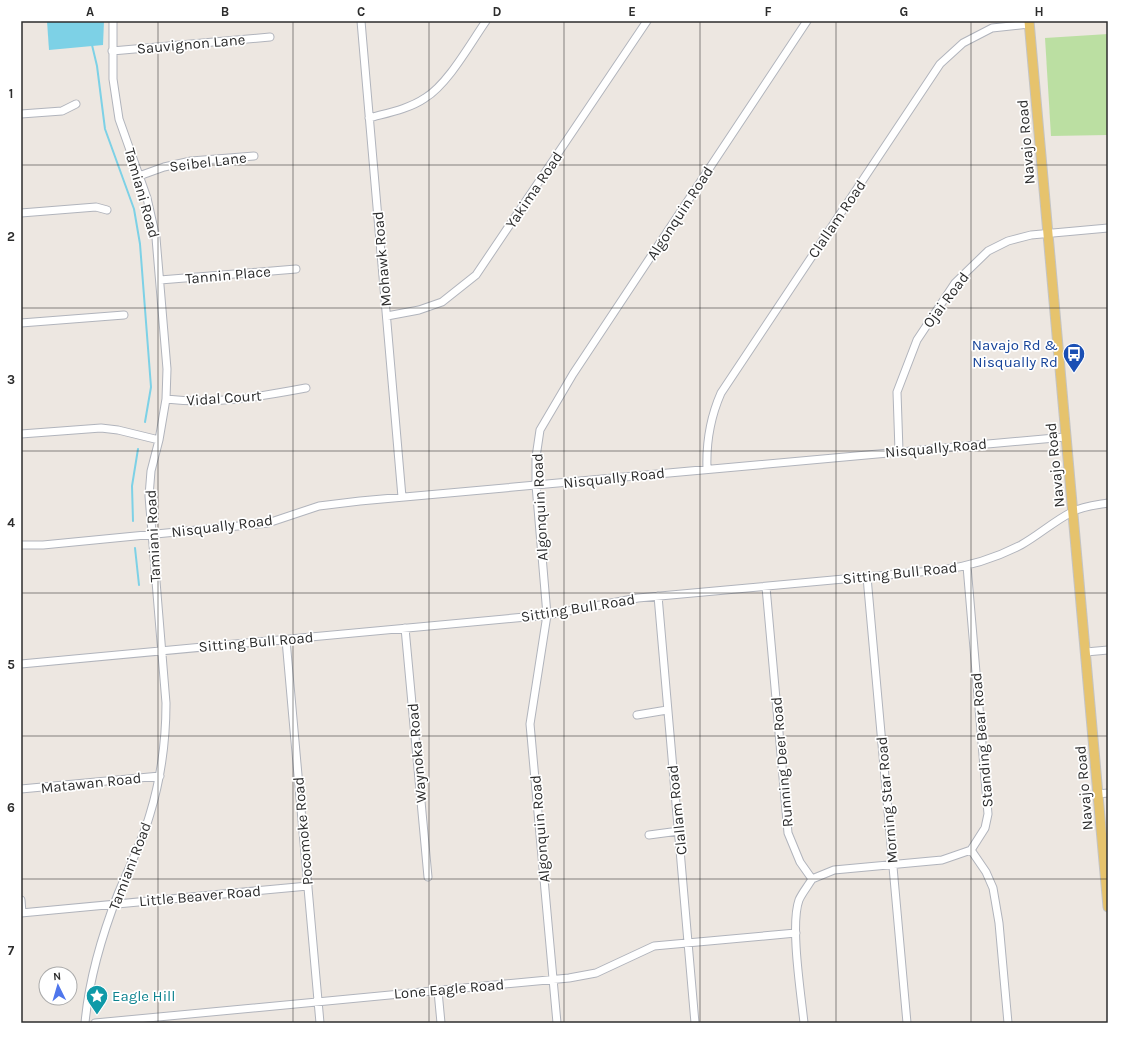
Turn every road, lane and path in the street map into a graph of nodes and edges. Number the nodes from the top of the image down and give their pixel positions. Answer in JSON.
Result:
{"nodes":[{"id":1,"x":113,"y":21,"type":"edge"},
{"id":2,"x":361,"y":21,"type":"edge"},
{"id":3,"x":486,"y":21,"type":"edge"},
{"id":4,"x":647,"y":21,"type":"edge"},
{"id":5,"x":807,"y":21,"type":"edge"},
{"id":6,"x":1029,"y":22,"type":"edge"},
{"id":7,"x":270,"y":37,"type":"dead end"},
{"id":8,"x":112,"y":50,"type":"junction"},
{"id":9,"x":76,"y":104,"type":"dead end"},
{"id":10,"x":21,"y":114,"type":"edge"},
{"id":11,"x":369,"y":118,"type":"junction"},
{"id":12,"x":254,"y":156,"type":"dead end"},
{"id":13,"x":139,"y":176,"type":"junction"},
{"id":14,"x":107,"y":210,"type":"dead end"},
{"id":15,"x":21,"y":213,"type":"edge"},
{"id":16,"x":1108,"y":228,"type":"edge"},
{"id":17,"x":1048,"y":234,"type":"junction"},
{"id":18,"x":296,"y":269,"type":"dead end"},
{"id":19,"x":160,"y":280,"type":"junction"},
{"id":20,"x":124,"y":315,"type":"dead end"},
{"id":21,"x":387,"y":316,"type":"junction"},
{"id":22,"x":21,"y":322,"type":"edge"},
{"id":23,"x":306,"y":388,"type":"dead end"},
{"id":24,"x":166,"y":399,"type":"junction"},
{"id":25,"x":21,"y":434,"type":"edge"},
{"id":26,"x":1066,"y":437,"type":"junction"},
{"id":27,"x":159,"y":440,"type":"junction"},
{"id":28,"x":899,"y":451,"type":"junction"},
{"id":29,"x":707,"y":469,"type":"junction"},
{"id":30,"x":536,"y":485,"type":"junction"},
{"id":31,"x":402,"y":497,"type":"junction"},
{"id":32,"x":1108,"y":503,"type":"edge"},
{"id":33,"x":1073,"y":511,"type":"junction"},
{"id":34,"x":151,"y":535,"type":"junction"},
{"id":35,"x":21,"y":545,"type":"edge"},
{"id":36,"x":967,"y":566,"type":"junction"},
{"id":37,"x":867,"y":577,"type":"junction"},
{"id":38,"x":766,"y":587,"type":"junction"},
{"id":39,"x":658,"y":596,"type":"junction"},
{"id":40,"x":547,"y":615,"type":"junction"},
{"id":41,"x":405,"y":628,"type":"junction"},
{"id":42,"x":286,"y":640,"type":"junction"},
{"id":43,"x":1108,"y":650,"type":"edge"},
{"id":44,"x":162,"y":651,"type":"junction"},
{"id":45,"x":1086,"y":652,"type":"junction"},
{"id":46,"x":21,"y":664,"type":"edge"},
{"id":47,"x":667,"y":710,"type":"junction"},
{"id":48,"x":637,"y":715,"type":"dead end"},
{"id":49,"x":160,"y":776,"type":"junction"},
{"id":50,"x":21,"y":789,"type":"edge"},
{"id":51,"x":1108,"y":793,"type":"edge"},
{"id":52,"x":1098,"y":794,"type":"junction"},
{"id":53,"x":679,"y":831,"type":"junction"},
{"id":54,"x":649,"y":835,"type":"dead end"},
{"id":55,"x":971,"y":850,"type":"junction"},
{"id":56,"x":893,"y":864,"type":"junction"},
{"id":57,"x":428,"y":877,"type":"dead end"},
{"id":58,"x":812,"y":879,"type":"junction"},
{"id":59,"x":308,"y":886,"type":"junction"},
{"id":60,"x":21,"y":900,"type":"edge"},
{"id":61,"x":115,"y":904,"type":"junction"},
{"id":62,"x":1108,"y":906,"type":"edge"},
{"id":63,"x":22,"y":913,"type":"edge"},
{"id":64,"x":796,"y":933,"type":"junction"},
{"id":65,"x":689,"y":942,"type":"junction"},
{"id":66,"x":553,"y":979,"type":"junction"},
{"id":67,"x":438,"y":990,"type":"junction"},
{"id":68,"x":318,"y":1002,"type":"junction"},
{"id":69,"x":85,"y":1023,"type":"edge"},
{"id":70,"x":96,"y":1023,"type":"edge"},
{"id":71,"x":320,"y":1023,"type":"edge"},
{"id":72,"x":441,"y":1023,"type":"edge"},
{"id":73,"x":557,"y":1023,"type":"edge"},
{"id":74,"x":696,"y":1023,"type":"edge"},
{"id":75,"x":804,"y":1023,"type":"edge"},
{"id":76,"x":907,"y":1023,"type":"edge"},
{"id":77,"x":1008,"y":1023,"type":"edge"}],
"edges":[{"from":1,"to":8,"type":"street","name":"Tamiani Road"},
{"from":2,"to":11,"type":"street","name":"Mohawk Road"},
{"from":3,"to":11,"type":"street"},
{"from":4,"to":21,"type":"street","name":"Yakima Road"},
{"from":5,"to":30,"type":"street","name":"Algonquin Road"},
{"from":6,"to":17,"type":"main road","name":"Navajo Road"},
{"from":6,"to":29,"type":"street","name":"Clallam Road"},
{"from":7,"to":8,"type":"street","name":"Sauvignon Lane"},
{"from":8,"to":13,"type":"street","name":"Tamiani Road"},
{"from":9,"to":10,"type":"street"},
{"from":11,"to":21,"type":"street","name":"Mohawk Road"},
{"from":12,"to":13,"type":"street","name":"Seibel Lane"},
{"from":13,"to":19,"type":"street","name":"Tamiani Road"},
{"from":14,"to":15,"type":"street"},
{"from":16,"to":17,"type":"street","name":"Ojai Road"},
{"from":17,"to":26,"type":"main road","name":"Navajo Road"},
{"from":17,"to":28,"type":"street","name":"Ojai Road"},
{"from":18,"to":19,"type":"street","name":"Tannin Place"},
{"from":19,"to":24,"type":"street","name":"Tamiani Road"},
{"from":20,"to":22,"type":"street"},
{"from":21,"to":31,"type":"street","name":"Mohawk Road"},
{"from":23,"to":24,"type":"street","name":"Vidal Court"},
{"from":24,"to":27,"type":"street","name":"Tamiani Road"},
{"from":25,"to":27,"type":"street"},
{"from":26,"to":28,"type":"street","name":"Nisqually Road"},
{"from":26,"to":33,"type":"main road","name":"Navajo Road"},
{"from":27,"to":34,"type":"street","name":"Tamiani Road"},
{"from":28,"to":29,"type":"street","name":"Nisqually Road"},
{"from":29,"to":30,"type":"street","name":"Nisqually Road"},
{"from":30,"to":31,"type":"street","name":"Nisqually Road"},
{"from":30,"to":40,"type":"street","name":"Algonquin Road"},
{"from":31,"to":34,"type":"street","name":"Nisqually Road"},
{"from":32,"to":33,"type":"street"},
{"from":33,"to":36,"type":"street","name":"Sitting Bull Road"},
{"from":33,"to":45,"type":"main road","name":"Navajo Road"},
{"from":34,"to":35,"type":"street","name":"Nisqually Road"},
{"from":34,"to":44,"type":"street","name":"Tamiani Road"},
{"from":36,"to":37,"type":"street","name":"Sitting Bull Road"},
{"from":36,"to":55,"type":"street","name":"Standing Bear Road"},
{"from":37,"to":38,"type":"street","name":"Sitting Bull Road"},
{"from":37,"to":56,"type":"street","name":"Morning Star Road"},
{"from":38,"to":39,"type":"street","name":"Sitting Bull Road"},
{"from":38,"to":58,"type":"street","name":"Running Deer Road"},
{"from":39,"to":40,"type":"street","name":"Sitting Bull Road"},
{"from":39,"to":47,"type":"street","name":"Clallam Road"},
{"from":40,"to":41,"type":"street","name":"Sitting Bull Road"},
{"from":40,"to":66,"type":"street","name":"Algonquin Road"},
{"from":41,"to":42,"type":"street","name":"Sitting Bull Road"},
{"from":41,"to":57,"type":"street","name":"Waynoka Road"},
{"from":42,"to":44,"type":"street","name":"Sitting Bull Road"},
{"from":42,"to":59,"type":"street","name":"Pocomoke Road"},
{"from":43,"to":45,"type":"street"},
{"from":44,"to":46,"type":"street","name":"Sitting Bull Road"},
{"from":44,"to":49,"type":"street","name":"Tamiani Road"},
{"from":45,"to":52,"type":"main road","name":"Navajo Road"},
{"from":47,"to":48,"type":"street"},
{"from":47,"to":53,"type":"street","name":"Clallam Road"},
{"from":49,"to":50,"type":"street","name":"Matawan Road"},
{"from":49,"to":61,"type":"street","name":"Tamiani Road"},
{"from":51,"to":52,"type":"street"},
{"from":52,"to":62,"type":"main road","name":"Navajo Road"},
{"from":53,"to":54,"type":"street"},
{"from":53,"to":65,"type":"street","name":"Clallam Road"},
{"from":55,"to":56,"type":"street"},
{"from":55,"to":77,"type":"street"},
{"from":56,"to":58,"type":"street"},
{"from":56,"to":76,"type":"street","name":"Morning Star Road"},
{"from":58,"to":64,"type":"street"},
{"from":59,"to":61,"type":"street","name":"Little Beaver Road"},
{"from":59,"to":68,"type":"street","name":"Pocomoke Road"},
{"from":60,"to":63,"type":"street"},
{"from":61,"to":63,"type":"street","name":"Little Beaver Road"},
{"from":61,"to":69,"type":"street","name":"Tamiani Road"},
{"from":64,"to":65,"type":"street","name":"Lone Eagle Road"},
{"from":64,"to":75,"type":"street"},
{"from":65,"to":66,"type":"street","name":"Lone Eagle Road"},
{"from":65,"to":74,"type":"street","name":"Clallam Road"},
{"from":66,"to":67,"type":"street","name":"Lone Eagle Road"},
{"from":66,"to":73,"type":"street","name":"Algonquin Road"},
{"from":67,"to":68,"type":"street","name":"Lone Eagle Road"},
{"from":67,"to":72,"type":"street"},
{"from":68,"to":70,"type":"street","name":"Lone Eagle Road"},
{"from":68,"to":71,"type":"street","name":"Pocomoke Road"}]}
